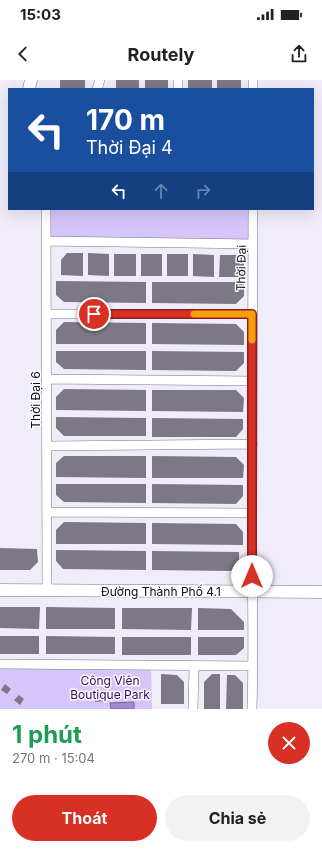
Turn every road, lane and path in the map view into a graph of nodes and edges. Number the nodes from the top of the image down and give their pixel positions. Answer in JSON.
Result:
{"nodes":[{"id":1,"x":46,"y":210,"type":"edge"},
{"id":2,"x":253,"y":210,"type":"edge"},
{"id":3,"x":46,"y":241,"type":"junction"},
{"id":4,"x":253,"y":244,"type":"junction"},
{"id":5,"x":47,"y":314,"type":"junction"},
{"id":6,"x":252,"y":314,"type":"junction"},
{"id":7,"x":47,"y":379,"type":"junction"},
{"id":8,"x":252,"y":381,"type":"junction"},
{"id":9,"x":253,"y":444,"type":"junction"},
{"id":10,"x":47,"y":446,"type":"junction"},
{"id":11,"x":47,"y":512,"type":"junction"},
{"id":12,"x":252,"y":513,"type":"junction"},
{"id":13,"x":0,"y":590,"type":"edge"},
{"id":14,"x":48,"y":590,"type":"junction"},
{"id":15,"x":252,"y":592,"type":"junction"},
{"id":16,"x":322,"y":592,"type":"edge"},
{"id":17,"x":0,"y":664,"type":"edge"},
{"id":18,"x":194,"y":666,"type":"junction"},
{"id":19,"x":253,"y":666,"type":"junction"},
{"id":20,"x":193,"y":709,"type":"edge"},
{"id":21,"x":252,"y":709,"type":"edge"}],
"edges":[{"from":1,"to":3,"type":"street","name":"Thời Đại 6"},
{"from":2,"to":4,"type":"street","name":"Thời Đại"},
{"from":3,"to":4,"type":"street"},
{"from":3,"to":5,"type":"street","name":"Thời Đại 6"},
{"from":4,"to":6,"type":"street","name":"Thời Đại"},
{"from":5,"to":6,"type":"street"},
{"from":5,"to":7,"type":"street","name":"Thời Đại 6"},
{"from":6,"to":8,"type":"street","name":"Thời Đại"},
{"from":7,"to":8,"type":"street"},
{"from":7,"to":10,"type":"street","name":"Thời Đại 6"},
{"from":8,"to":9,"type":"street","name":"Thời Đại"},
{"from":9,"to":10,"type":"street"},
{"from":9,"to":12,"type":"street","name":"Thời Đại"},
{"from":10,"to":11,"type":"street","name":"Thời Đại 6"},
{"from":11,"to":12,"type":"street"},
{"from":11,"to":14,"type":"street","name":"Thời Đại 6"},
{"from":12,"to":15,"type":"street","name":"Thời Đại"},
{"from":13,"to":14,"type":"street","name":"Đường Thành Phố 4.1"},
{"from":14,"to":15,"type":"street","name":"Đường Thành Phố 4.1"},
{"from":15,"to":16,"type":"street","name":"Đường Thành Phố 4.1"},
{"from":15,"to":19,"type":"street","name":"Thời Đại"},
{"from":17,"to":18,"type":"street"},
{"from":18,"to":19,"type":"street"},
{"from":18,"to":20,"type":"street"},
{"from":19,"to":21,"type":"street","name":"Thời Đại"}]}
